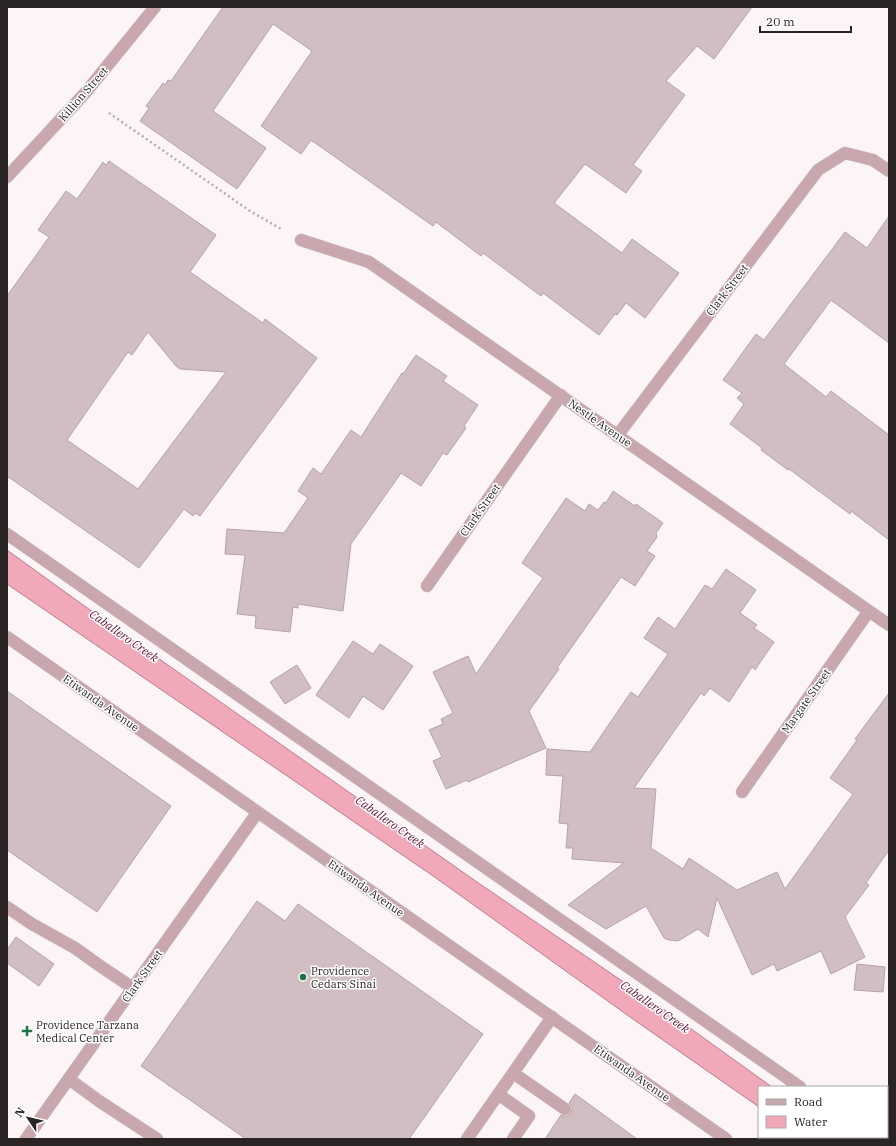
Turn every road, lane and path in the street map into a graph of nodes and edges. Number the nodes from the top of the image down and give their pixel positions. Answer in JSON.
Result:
{"nodes":[{"id":1,"x":154,"y":7,"type":"edge"},
{"id":2,"x":109,"y":113,"type":"dead end"},
{"id":3,"x":889,"y":171,"type":"edge"},
{"id":4,"x":7,"y":177,"type":"edge"},
{"id":5,"x":301,"y":240,"type":"joint"},
{"id":6,"x":561,"y":396,"type":"junction"},
{"id":7,"x":618,"y":436,"type":"junction"},
{"id":8,"x":7,"y":534,"type":"edge"},
{"id":9,"x":427,"y":586,"type":"dead end"},
{"id":10,"x":869,"y":611,"type":"junction"},
{"id":11,"x":889,"y":625,"type":"edge"},
{"id":12,"x":7,"y":637,"type":"edge"},
{"id":13,"x":742,"y":792,"type":"dead end"},
{"id":14,"x":257,"y":813,"type":"junction"},
{"id":15,"x":7,"y":907,"type":"edge"},
{"id":16,"x":133,"y":988,"type":"junction"},
{"id":17,"x":552,"y":1017,"type":"junction"},
{"id":18,"x":513,"y":1073,"type":"junction"},
{"id":19,"x":69,"y":1079,"type":"junction"},
{"id":20,"x":799,"y":1086,"type":"edge"},
{"id":21,"x":498,"y":1094,"type":"junction"},
{"id":22,"x":565,"y":1109,"type":"dead end"},
{"id":23,"x":26,"y":1139,"type":"edge"},
{"id":24,"x":157,"y":1139,"type":"edge"},
{"id":25,"x":467,"y":1139,"type":"edge"},
{"id":26,"x":513,"y":1139,"type":"edge"},
{"id":27,"x":726,"y":1139,"type":"edge"}],
"edges":[{"from":1,"to":4,"type":"street","name":"Killion Street"},
{"from":2,"to":5,"type":"path"},
{"from":3,"to":7,"type":"street","name":"Clark Street"},
{"from":5,"to":6,"type":"street","name":"Nestle Avenue"},
{"from":6,"to":7,"type":"street","name":"Nestle Avenue"},
{"from":6,"to":9,"type":"street","name":"Clark Street"},
{"from":7,"to":10,"type":"street","name":"Nestle Avenue"},
{"from":8,"to":20,"type":"street"},
{"from":10,"to":11,"type":"street","name":"Nestle Avenue"},
{"from":10,"to":13,"type":"street","name":"Margate Street"},
{"from":12,"to":14,"type":"street","name":"Etiwanda Avenue"},
{"from":14,"to":16,"type":"street","name":"Clark Street"},
{"from":14,"to":17,"type":"street","name":"Etiwanda Avenue"},
{"from":15,"to":16,"type":"street"},
{"from":16,"to":19,"type":"street","name":"Clark Street"},
{"from":17,"to":18,"type":"street"},
{"from":17,"to":27,"type":"street","name":"Etiwanda Avenue"},
{"from":18,"to":21,"type":"street"},
{"from":18,"to":22,"type":"street"},
{"from":19,"to":23,"type":"street","name":"Clark Street"},
{"from":19,"to":24,"type":"street"},
{"from":21,"to":25,"type":"street"},
{"from":21,"to":26,"type":"street"}]}
